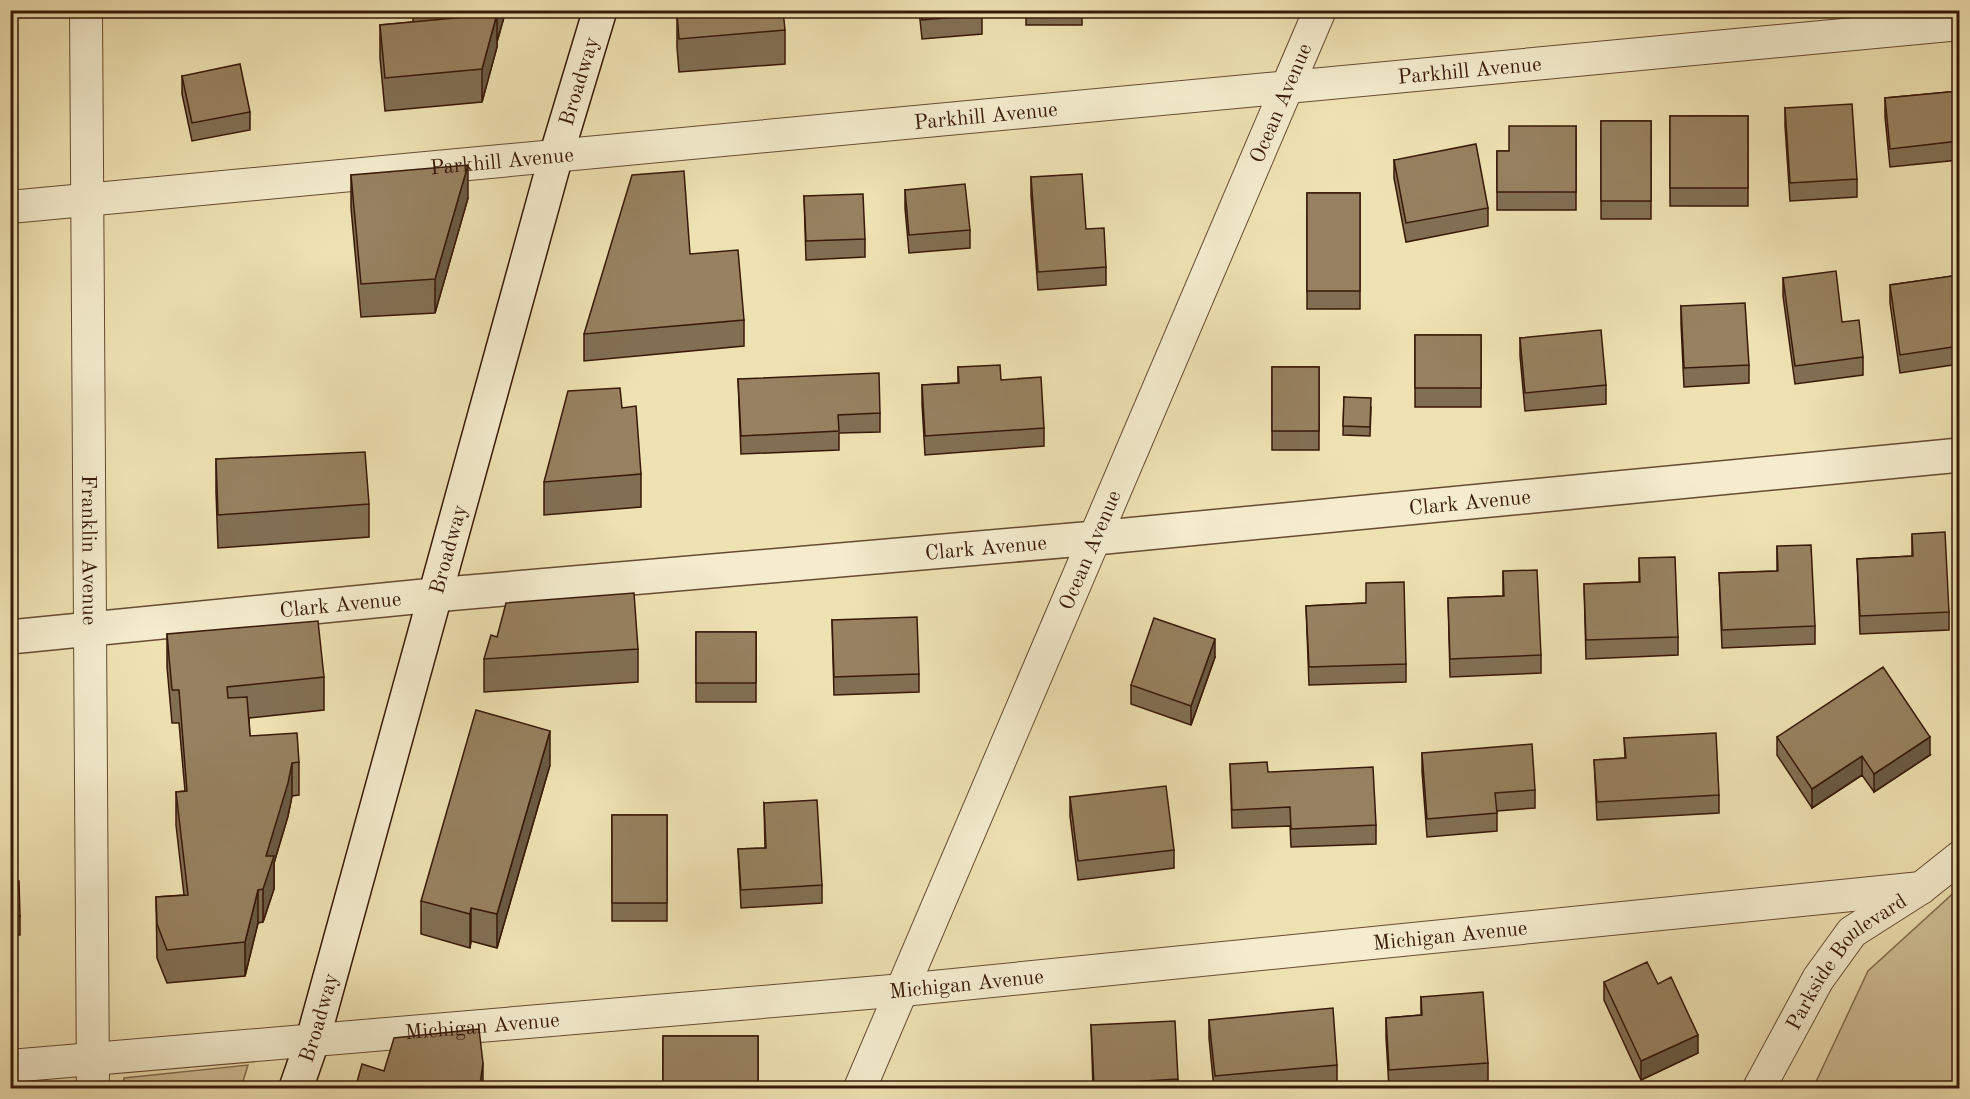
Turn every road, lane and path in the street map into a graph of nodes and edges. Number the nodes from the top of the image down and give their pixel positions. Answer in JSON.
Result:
{"nodes":[{"id":1,"x":86,"y":10,"type":"edge"},
{"id":2,"x":600,"y":10,"type":"edge"},
{"id":3,"x":1320,"y":10,"type":"edge"},
{"id":4,"x":1959,"y":24,"type":"edge"},
{"id":5,"x":1288,"y":87,"type":"junction"},
{"id":6,"x":556,"y":156,"type":"junction"},
{"id":7,"x":88,"y":200,"type":"junction"},
{"id":8,"x":10,"y":207,"type":"edge"},
{"id":9,"x":1959,"y":455,"type":"edge"},
{"id":10,"x":1095,"y":538,"type":"junction"},
{"id":11,"x":434,"y":595,"type":"junction"},
{"id":12,"x":89,"y":630,"type":"junction"},
{"id":13,"x":10,"y":637,"type":"edge"},
{"id":14,"x":1959,"y":857,"type":"edge"},
{"id":15,"x":1921,"y":888,"type":"junction"},
{"id":16,"x":903,"y":990,"type":"junction"},
{"id":17,"x":313,"y":1039,"type":"junction"},
{"id":18,"x":10,"y":1066,"type":"edge"},
{"id":19,"x":92,"y":1073,"type":"edge"},
{"id":20,"x":296,"y":1089,"type":"edge"},
{"id":21,"x":860,"y":1089,"type":"edge"},
{"id":22,"x":1759,"y":1089,"type":"edge"}],
"edges":[{"from":1,"to":7,"type":"street","name":"Franklin Avenue"},
{"from":2,"to":6,"type":"street","name":"Broadway"},
{"from":3,"to":5,"type":"street","name":"Ocean Avenue"},
{"from":4,"to":5,"type":"street","name":"Parkhill Avenue"},
{"from":5,"to":6,"type":"street","name":"Parkhill Avenue"},
{"from":5,"to":10,"type":"street","name":"Ocean Avenue"},
{"from":6,"to":7,"type":"street","name":"Parkhill Avenue"},
{"from":6,"to":11,"type":"street","name":"Broadway"},
{"from":7,"to":8,"type":"street","name":"Parkhill Avenue"},
{"from":7,"to":12,"type":"street","name":"Franklin Avenue"},
{"from":9,"to":10,"type":"street","name":"Clark Avenue"},
{"from":10,"to":11,"type":"street","name":"Clark Avenue"},
{"from":10,"to":16,"type":"street","name":"Ocean Avenue"},
{"from":11,"to":12,"type":"street","name":"Clark Avenue"},
{"from":11,"to":17,"type":"street","name":"Broadway"},
{"from":12,"to":13,"type":"street","name":"Clark Avenue"},
{"from":12,"to":19,"type":"street","name":"Franklin Avenue"},
{"from":14,"to":15,"type":"street","name":"Parkside Boulevard"},
{"from":15,"to":16,"type":"street","name":"Michigan Avenue"},
{"from":15,"to":22,"type":"street","name":"Parkside Boulevard"},
{"from":16,"to":17,"type":"street","name":"Michigan Avenue"},
{"from":16,"to":21,"type":"street","name":"Ocean Avenue"},
{"from":17,"to":19,"type":"street","name":"Michigan Avenue"},
{"from":17,"to":20,"type":"street","name":"Broadway"},
{"from":18,"to":19,"type":"street","name":"Michigan Avenue"}]}
